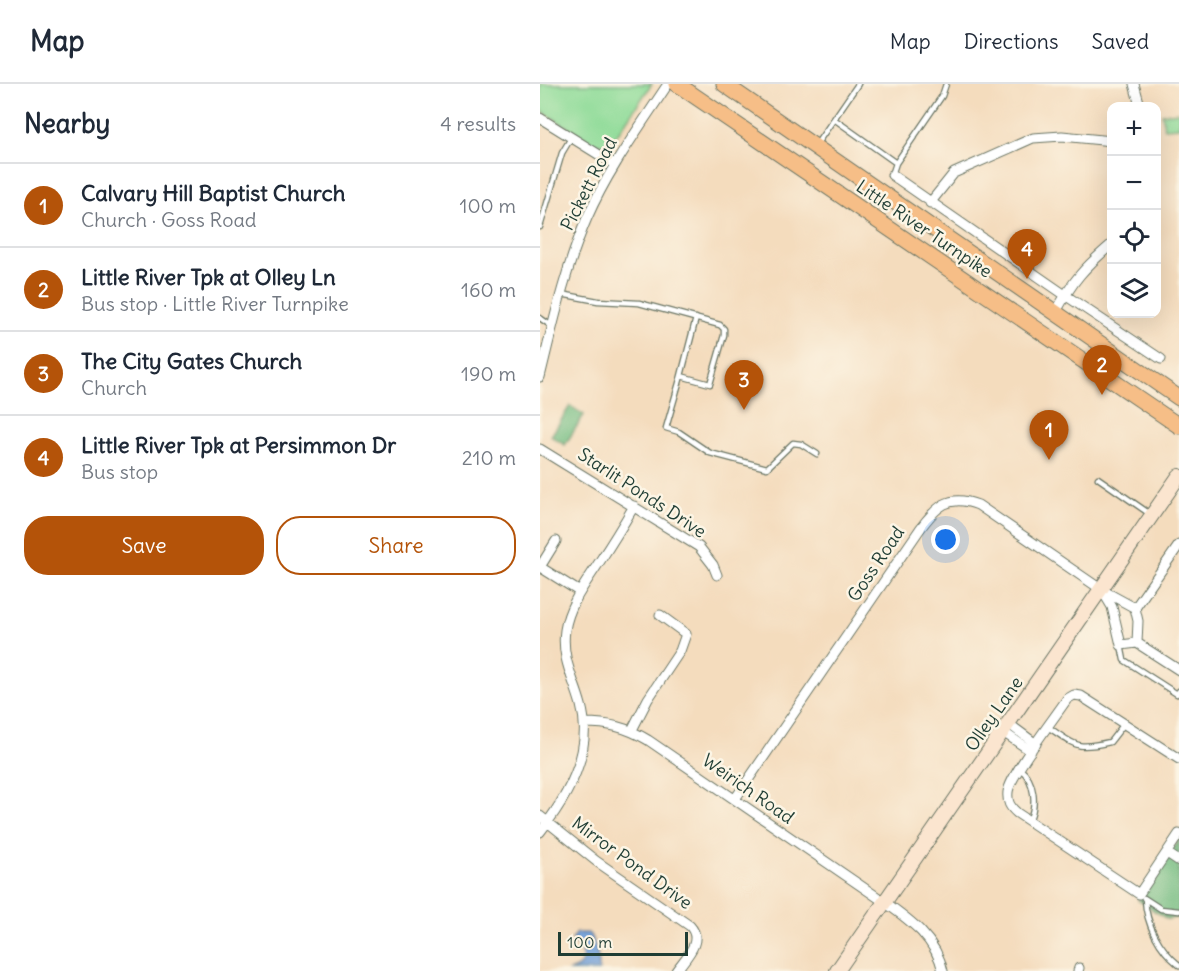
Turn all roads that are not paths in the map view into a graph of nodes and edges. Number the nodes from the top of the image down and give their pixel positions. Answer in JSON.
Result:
{"nodes":[{"id":1,"x":668,"y":84,"type":"edge"},
{"id":2,"x":677,"y":84,"type":"edge"},
{"id":3,"x":724,"y":84,"type":"edge"},
{"id":4,"x":858,"y":84,"type":"edge"},
{"id":5,"x":946,"y":84,"type":"edge"},
{"id":6,"x":1134,"y":84,"type":"edge"},
{"id":7,"x":1139,"y":102,"type":"edge"},
{"id":8,"x":540,"y":118,"type":"edge"},
{"id":9,"x":834,"y":119,"type":"junction"},
{"id":10,"x":571,"y":138,"type":"junction"},
{"id":11,"x":1107,"y":140,"type":"edge"},
{"id":12,"x":815,"y":147,"type":"junction"},
{"id":13,"x":896,"y":163,"type":"junction"},
{"id":14,"x":614,"y":164,"type":"junction"},
{"id":15,"x":892,"y":175,"type":"joint"},
{"id":16,"x":930,"y":203,"type":"junction"},
{"id":17,"x":540,"y":227,"type":"edge"},
{"id":18,"x":1107,"y":248,"type":"edge"},
{"id":19,"x":561,"y":294,"type":"junction"},
{"id":20,"x":1065,"y":295,"type":"junction"},
{"id":21,"x":1056,"y":312,"type":"junction"},
{"id":22,"x":540,"y":318,"type":"edge"},
{"id":23,"x":696,"y":318,"type":"junction"},
{"id":24,"x":553,"y":327,"type":"junction"},
{"id":25,"x":1161,"y":359,"type":"dead end"},
{"id":26,"x":681,"y":376,"type":"junction"},
{"id":27,"x":540,"y":377,"type":"edge"},
{"id":28,"x":1179,"y":398,"type":"edge"},
{"id":29,"x":1179,"y":426,"type":"edge"},
{"id":30,"x":540,"y":449,"type":"edge"},
{"id":31,"x":817,"y":454,"type":"dead end"},
{"id":32,"x":1179,"y":476,"type":"edge"},
{"id":33,"x":1098,"y":478,"type":"dead end"},
{"id":34,"x":634,"y":506,"type":"junction"},
{"id":35,"x":1152,"y":515,"type":"junction"},
{"id":36,"x":556,"y":541,"type":"dead end"},
{"id":37,"x":1179,"y":545,"type":"edge"},
{"id":38,"x":540,"y":567,"type":"edge"},
{"id":39,"x":717,"y":575,"type":"dead end"},
{"id":40,"x":1102,"y":590,"type":"junction"},
{"id":41,"x":580,"y":592,"type":"junction"},
{"id":42,"x":1135,"y":608,"type":"junction"},
{"id":43,"x":660,"y":615,"type":"dead end"},
{"id":44,"x":1137,"y":643,"type":"junction"},
{"id":45,"x":1121,"y":645,"type":"junction"},
{"id":46,"x":1179,"y":670,"type":"edge"},
{"id":47,"x":1179,"y":691,"type":"edge"},
{"id":48,"x":584,"y":723,"type":"junction"},
{"id":49,"x":1124,"y":724,"type":"junction"},
{"id":50,"x":1048,"y":727,"type":"junction"},
{"id":51,"x":1006,"y":728,"type":"junction"},
{"id":52,"x":632,"y":730,"type":"junction"},
{"id":53,"x":1033,"y":747,"type":"junction"},
{"id":54,"x":1179,"y":759,"type":"edge"},
{"id":55,"x":1020,"y":769,"type":"junction"},
{"id":56,"x":735,"y":799,"type":"junction"},
{"id":57,"x":544,"y":819,"type":"edge"},
{"id":58,"x":1029,"y":821,"type":"junction"},
{"id":59,"x":540,"y":832,"type":"edge"},
{"id":60,"x":1179,"y":834,"type":"edge"},
{"id":61,"x":1167,"y":853,"type":"junction"},
{"id":62,"x":1179,"y":861,"type":"edge"},
{"id":63,"x":1142,"y":897,"type":"junction"},
{"id":64,"x":886,"y":903,"type":"junction"},
{"id":65,"x":1179,"y":911,"type":"edge"},
{"id":66,"x":1179,"y":965,"type":"edge"},
{"id":67,"x":676,"y":971,"type":"edge"},
{"id":68,"x":837,"y":971,"type":"edge"},
{"id":69,"x":943,"y":971,"type":"edge"}],
"edges":[{"from":1,"to":14,"type":"street","name":"Pickett Road"},
{"from":2,"to":29,"type":"main road","name":"Little River Turnpike"},
{"from":3,"to":12,"type":"main road","name":"Little River Turnpike"},
{"from":4,"to":9,"type":"lane"},
{"from":5,"to":13,"type":"lane"},
{"from":6,"to":7,"type":"street"},
{"from":8,"to":10,"type":"street"},
{"from":9,"to":12,"type":"lane"},
{"from":9,"to":13,"type":"lane"},
{"from":10,"to":14,"type":"street"},
{"from":10,"to":17,"type":"lane"},
{"from":11,"to":16,"type":"street"},
{"from":12,"to":21,"type":"main road","name":"Little River Turnpike"},
{"from":13,"to":15,"type":"lane"},
{"from":14,"to":19,"type":"street","name":"Pickett Road"},
{"from":15,"to":16,"type":"street"},
{"from":16,"to":20,"type":"street"},
{"from":18,"to":20,"type":"street"},
{"from":19,"to":23,"type":"lane"},
{"from":19,"to":24,"type":"street","name":"Pickett Road"},
{"from":20,"to":21,"type":"street"},
{"from":20,"to":25,"type":"street"},
{"from":21,"to":28,"type":"main road","name":"Little River Turnpike"},
{"from":22,"to":24,"type":"lane"},
{"from":23,"to":26,"type":"lane"},
{"from":23,"to":26,"type":"lane"},
{"from":24,"to":27,"type":"street","name":"Pickett Road"},
{"from":26,"to":31,"type":"lane"},
{"from":30,"to":34,"type":"street","name":"Starlit Ponds Drive"},
{"from":32,"to":35,"type":"main road","name":"Olley Lane"},
{"from":33,"to":35,"type":"lane"},
{"from":34,"to":39,"type":"street","name":"Starlit Ponds Drive"},
{"from":34,"to":41,"type":"street"},
{"from":35,"to":40,"type":"main road","name":"Olley Lane"},
{"from":36,"to":38,"type":"street"},
{"from":37,"to":42,"type":"street"},
{"from":38,"to":41,"type":"street"},
{"from":40,"to":42,"type":"street","name":"Goss Road"},
{"from":40,"to":45,"type":"street"},
{"from":40,"to":51,"type":"main road","name":"Olley Lane"},
{"from":40,"to":56,"type":"street","name":"Goss Road"},
{"from":41,"to":48,"type":"street"},
{"from":42,"to":44,"type":"street"},
{"from":43,"to":52,"type":"street"},
{"from":44,"to":45,"type":"street"},
{"from":44,"to":46,"type":"street"},
{"from":45,"to":47,"type":"lane"},
{"from":48,"to":52,"type":"street","name":"Weirich Road"},
{"from":48,"to":57,"type":"street"},
{"from":49,"to":50,"type":"lane"},
{"from":49,"to":50,"type":"street"},
{"from":49,"to":54,"type":"street"},
{"from":50,"to":53,"type":"street"},
{"from":51,"to":53,"type":"street"},
{"from":51,"to":64,"type":"main road","name":"Olley Lane"},
{"from":52,"to":56,"type":"street","name":"Weirich Road"},
{"from":53,"to":55,"type":"street"},
{"from":55,"to":58,"type":"lane"},
{"from":55,"to":58,"type":"street"},
{"from":56,"to":64,"type":"street","name":"Weirich Road"},
{"from":57,"to":59,"type":"street"},
{"from":57,"to":67,"type":"street","name":"Mirror Pond Drive"},
{"from":58,"to":63,"type":"street"},
{"from":60,"to":61,"type":"street"},
{"from":61,"to":62,"type":"street"},
{"from":61,"to":63,"type":"street"},
{"from":63,"to":65,"type":"lane"},
{"from":63,"to":66,"type":"lane"},
{"from":64,"to":68,"type":"main road","name":"Olley Lane"},
{"from":64,"to":69,"type":"street","name":"Weirich Road"}]}
